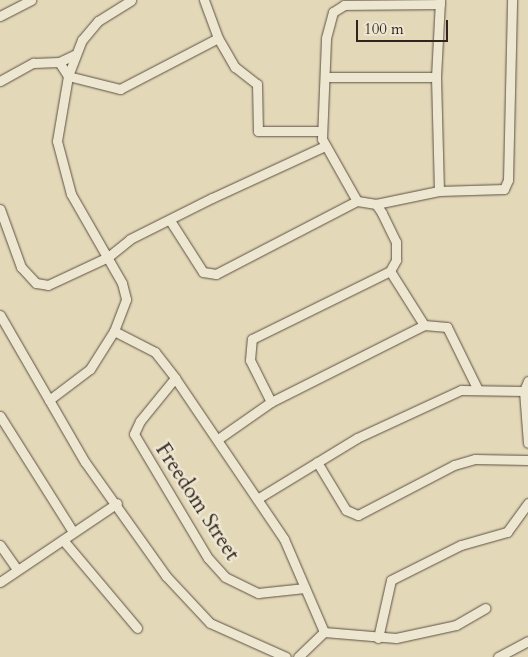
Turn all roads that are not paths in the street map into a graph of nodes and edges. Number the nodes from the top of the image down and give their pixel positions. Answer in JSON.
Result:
{"nodes":[{"id":1,"x":31,"y":0,"type":"edge"},
{"id":2,"x":132,"y":0,"type":"edge"},
{"id":3,"x":204,"y":0,"type":"edge"},
{"id":4,"x":512,"y":0,"type":"edge"},
{"id":5,"x":440,"y":2,"type":"edge"},
{"id":6,"x":0,"y":16,"type":"edge"},
{"id":7,"x":218,"y":38,"type":"junction"},
{"id":8,"x":74,"y":55,"type":"junction"},
{"id":9,"x":59,"y":62,"type":"junction"},
{"id":10,"x":68,"y":76,"type":"junction"},
{"id":11,"x":327,"y":77,"type":"junction"},
{"id":12,"x":436,"y":77,"type":"junction"},
{"id":13,"x":0,"y":81,"type":"edge"},
{"id":14,"x":321,"y":131,"type":"junction"},
{"id":15,"x":325,"y":146,"type":"junction"},
{"id":16,"x":438,"y":191,"type":"junction"},
{"id":17,"x":357,"y":201,"type":"junction"},
{"id":18,"x":376,"y":204,"type":"junction"},
{"id":19,"x":0,"y":209,"type":"edge"},
{"id":20,"x":171,"y":222,"type":"junction"},
{"id":21,"x":108,"y":257,"type":"junction"},
{"id":22,"x":390,"y":270,"type":"junction"},
{"id":23,"x":0,"y":315,"type":"edge"},
{"id":24,"x":424,"y":325,"type":"junction"},
{"id":25,"x":114,"y":331,"type":"junction"},
{"id":26,"x":175,"y":378,"type":"junction"},
{"id":27,"x":528,"y":381,"type":"edge"},
{"id":28,"x":477,"y":388,"type":"junction"},
{"id":29,"x":524,"y":391,"type":"junction"},
{"id":30,"x":50,"y":400,"type":"junction"},
{"id":31,"x":271,"y":402,"type":"junction"},
{"id":32,"x":0,"y":416,"type":"edge"},
{"id":33,"x":218,"y":439,"type":"junction"},
{"id":34,"x":528,"y":443,"type":"edge"},
{"id":35,"x":528,"y":447,"type":"edge"},
{"id":36,"x":525,"y":458,"type":"edge"},
{"id":37,"x":316,"y":462,"type":"junction"},
{"id":38,"x":258,"y":499,"type":"junction"},
{"id":39,"x":117,"y":503,"type":"junction"},
{"id":40,"x":528,"y":503,"type":"edge"},
{"id":41,"x":73,"y":532,"type":"junction"},
{"id":42,"x":63,"y":540,"type":"junction"},
{"id":43,"x":0,"y":545,"type":"edge"},
{"id":44,"x":17,"y":569,"type":"junction"},
{"id":45,"x":0,"y":582,"type":"edge"},
{"id":46,"x":305,"y":588,"type":"junction"},
{"id":47,"x":486,"y":608,"type":"dead end"},
{"id":48,"x":137,"y":628,"type":"dead end"},
{"id":49,"x":324,"y":632,"type":"junction"},
{"id":50,"x":378,"y":638,"type":"junction"},
{"id":51,"x":528,"y":641,"type":"edge"},
{"id":52,"x":286,"y":657,"type":"edge"},
{"id":53,"x":298,"y":657,"type":"edge"},
{"id":54,"x":498,"y":657,"type":"edge"}],
"edges":[{"from":1,"to":6,"type":"street"},
{"from":2,"to":8,"type":"street"},
{"from":3,"to":7,"type":"street"},
{"from":4,"to":16,"type":"street"},
{"from":5,"to":11,"type":"street"},
{"from":5,"to":12,"type":"street"},
{"from":7,"to":10,"type":"street"},
{"from":7,"to":14,"type":"street"},
{"from":8,"to":9,"type":"street"},
{"from":8,"to":10,"type":"street"},
{"from":9,"to":10,"type":"street"},
{"from":9,"to":13,"type":"street"},
{"from":10,"to":21,"type":"street"},
{"from":11,"to":12,"type":"street"},
{"from":11,"to":14,"type":"street"},
{"from":12,"to":16,"type":"street"},
{"from":14,"to":15,"type":"street"},
{"from":15,"to":17,"type":"street"},
{"from":15,"to":20,"type":"street"},
{"from":16,"to":18,"type":"street"},
{"from":17,"to":18,"type":"street"},
{"from":17,"to":20,"type":"street"},
{"from":18,"to":22,"type":"street"},
{"from":19,"to":21,"type":"street"},
{"from":20,"to":21,"type":"street"},
{"from":21,"to":25,"type":"street"},
{"from":22,"to":24,"type":"street"},
{"from":22,"to":31,"type":"street"},
{"from":23,"to":30,"type":"street"},
{"from":24,"to":28,"type":"street"},
{"from":24,"to":31,"type":"street"},
{"from":25,"to":26,"type":"street"},
{"from":25,"to":30,"type":"street"},
{"from":26,"to":33,"type":"street"},
{"from":26,"to":46,"type":"street","name":"Freedom Street"},
{"from":27,"to":29,"type":"street"},
{"from":28,"to":29,"type":"street"},
{"from":28,"to":37,"type":"street"},
{"from":29,"to":34,"type":"street"},
{"from":30,"to":39,"type":"street"},
{"from":31,"to":33,"type":"street"},
{"from":32,"to":41,"type":"street"},
{"from":33,"to":38,"type":"street"},
{"from":35,"to":36,"type":"street"},
{"from":36,"to":37,"type":"street"},
{"from":37,"to":38,"type":"street"},
{"from":38,"to":46,"type":"street"},
{"from":39,"to":41,"type":"street"},
{"from":39,"to":52,"type":"street"},
{"from":40,"to":50,"type":"street"},
{"from":41,"to":42,"type":"street"},
{"from":42,"to":44,"type":"street"},
{"from":42,"to":48,"type":"street"},
{"from":43,"to":44,"type":"street"},
{"from":44,"to":45,"type":"street"},
{"from":46,"to":49,"type":"street"},
{"from":47,"to":50,"type":"street"},
{"from":49,"to":50,"type":"street"},
{"from":49,"to":53,"type":"street"},
{"from":51,"to":54,"type":"street"}]}
